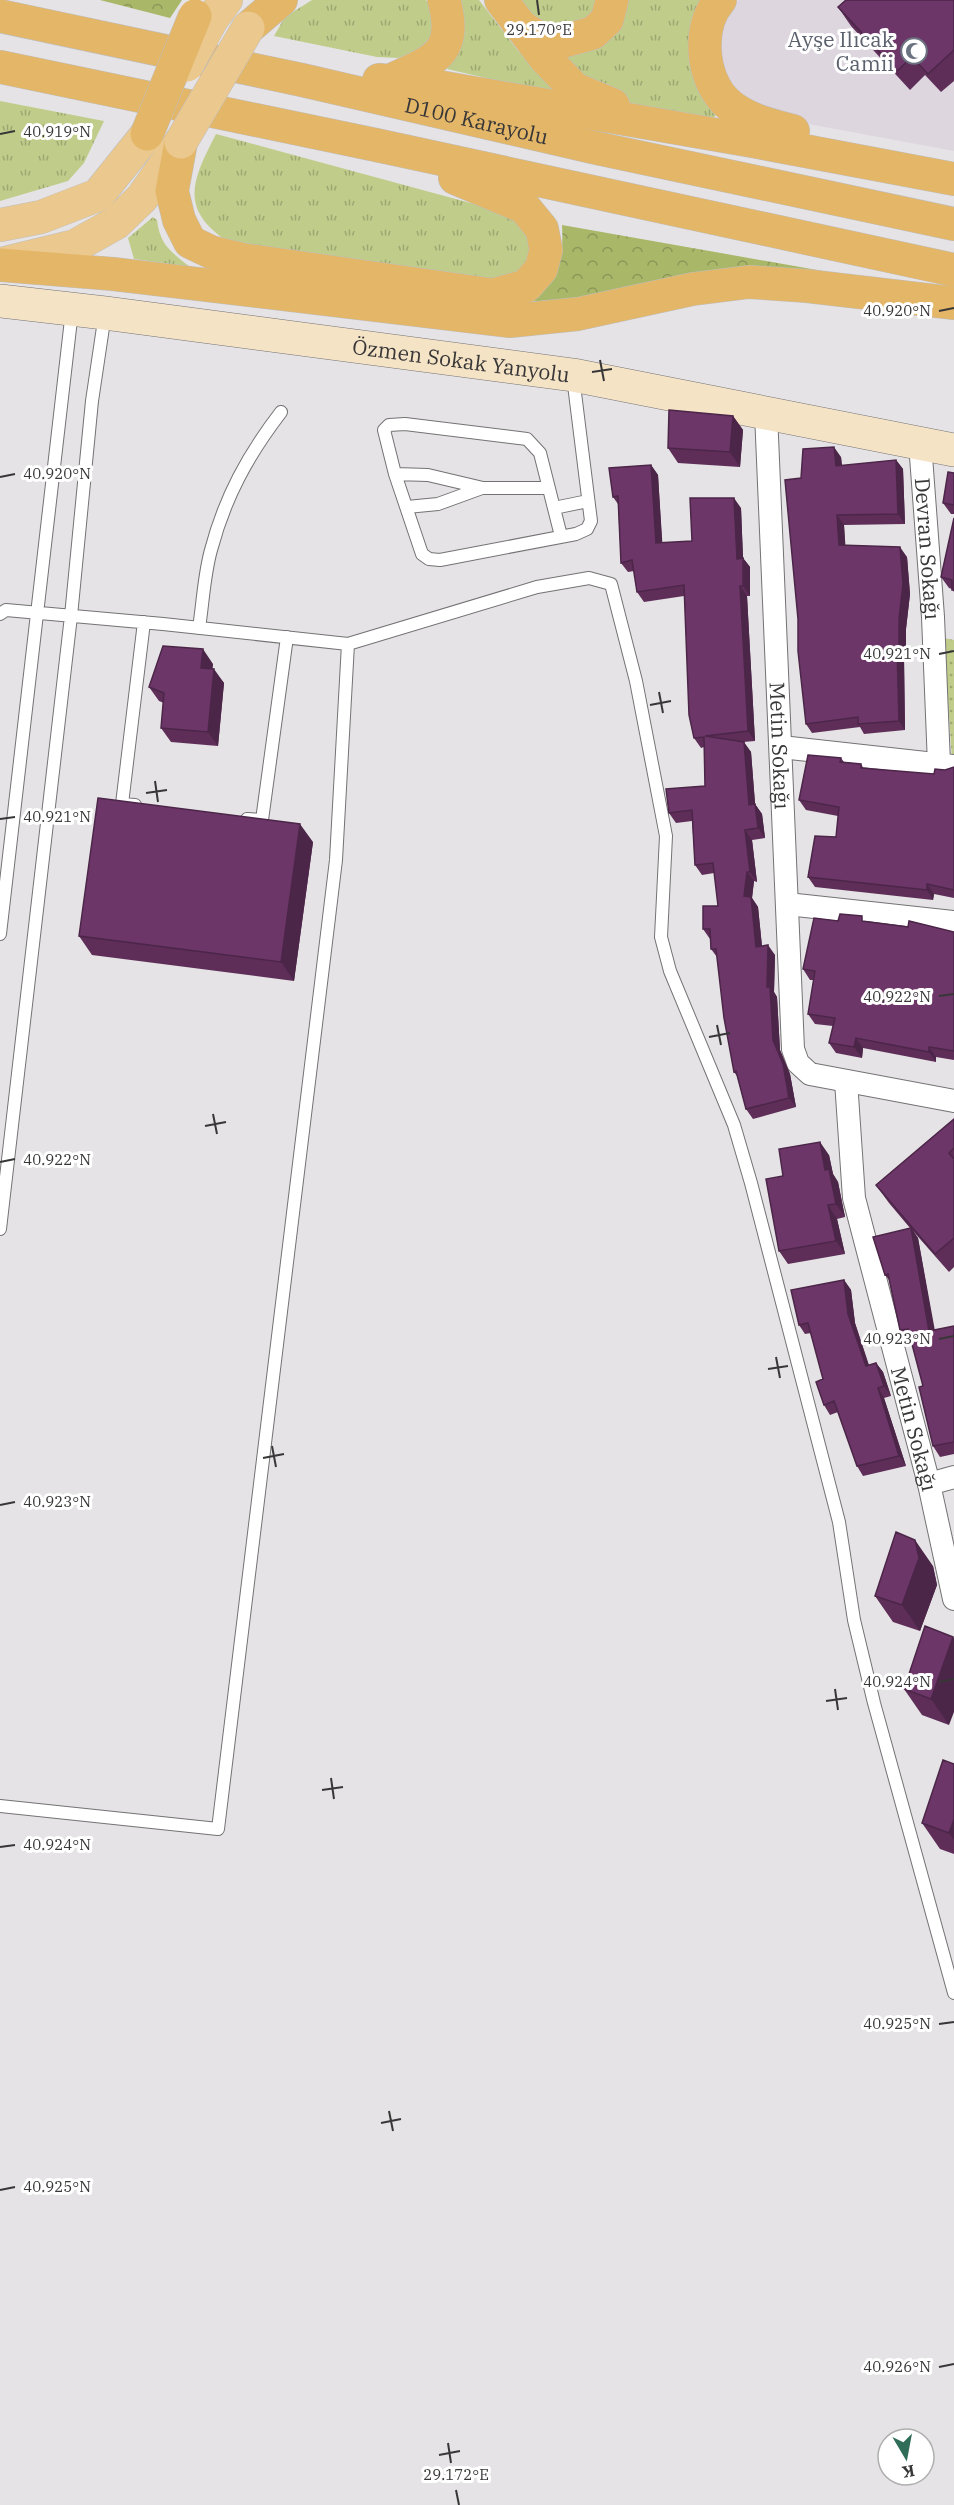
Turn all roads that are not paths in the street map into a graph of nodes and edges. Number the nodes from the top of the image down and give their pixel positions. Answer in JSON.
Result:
{"nodes":[{"id":1,"x":25,"y":0,"type":"edge"},
{"id":2,"x":266,"y":0,"type":"edge"},
{"id":3,"x":281,"y":0,"type":"edge"},
{"id":4,"x":444,"y":0,"type":"edge"},
{"id":5,"x":612,"y":0,"type":"edge"},
{"id":6,"x":720,"y":0,"type":"edge"},
{"id":7,"x":211,"y":7,"type":"edge"},
{"id":8,"x":509,"y":12,"type":"edge"},
{"id":9,"x":0,"y":15,"type":"edge"},
{"id":10,"x":248,"y":28,"type":"junction"},
{"id":11,"x":67,"y":29,"type":"junction"},
{"id":12,"x":6,"y":69,"type":"edge"},
{"id":13,"x":302,"y":80,"type":"junction"},
{"id":14,"x":392,"y":80,"type":"junction"},
{"id":15,"x":147,"y":134,"type":"joint"},
{"id":16,"x":752,"y":141,"type":"junction"},
{"id":17,"x":181,"y":142,"type":"junction"},
{"id":18,"x":376,"y":145,"type":"junction"},
{"id":19,"x":954,"y":178,"type":"edge"},
{"id":20,"x":954,"y":224,"type":"edge"},
{"id":21,"x":0,"y":225,"type":"edge"},
{"id":22,"x":0,"y":265,"type":"edge"},
{"id":23,"x":954,"y":270,"type":"edge"},
{"id":24,"x":0,"y":302,"type":"edge"},
{"id":25,"x":954,"y":303,"type":"edge"},
{"id":26,"x":72,"y":309,"type":"junction"},
{"id":27,"x":105,"y":313,"type":"junction"},
{"id":28,"x":573,"y":375,"type":"junction"},
{"id":29,"x":281,"y":412,"type":"dead end"},
{"id":30,"x":766,"y":413,"type":"junction"},
{"id":31,"x":920,"y":442,"type":"junction"},
{"id":32,"x":954,"y":450,"type":"edge"},
{"id":33,"x":395,"y":474,"type":"junction"},
{"id":34,"x":483,"y":488,"type":"junction"},
{"id":35,"x":548,"y":488,"type":"junction"},
{"id":36,"x":588,"y":501,"type":"junction"},
{"id":37,"x":407,"y":507,"type":"junction"},
{"id":38,"x":554,"y":508,"type":"junction"},
{"id":39,"x":561,"y":536,"type":"junction"},
{"id":40,"x":36,"y":612,"type":"junction"},
{"id":41,"x":0,"y":614,"type":"edge"},
{"id":42,"x":71,"y":616,"type":"junction"},
{"id":43,"x":944,"y":619,"type":"edge"},
{"id":44,"x":144,"y":622,"type":"junction"},
{"id":45,"x":199,"y":628,"type":"junction"},
{"id":46,"x":287,"y":637,"type":"junction"},
{"id":47,"x":348,"y":644,"type":"junction"},
{"id":48,"x":781,"y":747,"type":"junction"},
{"id":49,"x":947,"y":765,"type":"edge"},
{"id":50,"x":145,"y":806,"type":"edge"},
{"id":51,"x":239,"y":818,"type":"edge"},
{"id":52,"x":787,"y":904,"type":"junction"},
{"id":53,"x":954,"y":922,"type":"edge"},
{"id":54,"x":0,"y":934,"type":"edge"},
{"id":55,"x":846,"y":1081,"type":"junction"},
{"id":56,"x":954,"y":1101,"type":"edge"},
{"id":57,"x":0,"y":1229,"type":"edge"},
{"id":58,"x":954,"y":1478,"type":"edge"},
{"id":59,"x":930,"y":1484,"type":"junction"},
{"id":60,"x":954,"y":1599,"type":"edge"},
{"id":61,"x":0,"y":1806,"type":"edge"},
{"id":62,"x":954,"y":1992,"type":"edge"}],
"edges":[{"from":1,"to":11,"type":"highway"},
{"from":2,"to":10,"type":"main road"},
{"from":3,"to":10,"type":"highway"},
{"from":4,"to":14,"type":"highway"},
{"from":5,"to":8,"type":"highway"},
{"from":6,"to":19,"type":"highway"},
{"from":7,"to":15,"type":"highway","bridge":true},
{"from":8,"to":16,"type":"highway"},
{"from":9,"to":11,"type":"highway","name":"D100 Karayolu"},
{"from":10,"to":17,"type":"main road","bridge":true},
{"from":11,"to":13,"type":"highway","name":"D100 Karayolu"},
{"from":12,"to":18,"type":"highway"},
{"from":13,"to":14,"type":"highway"},
{"from":13,"to":20,"type":"highway","name":"D100 Karayolu"},
{"from":14,"to":16,"type":"highway"},
{"from":15,"to":21,"type":"main road"},
{"from":16,"to":19,"type":"highway"},
{"from":17,"to":18,"type":"highway"},
{"from":17,"to":22,"type":"main road"},
{"from":18,"to":23,"type":"highway"},
{"from":22,"to":25,"type":"highway"},
{"from":24,"to":26,"type":"main road","name":"Özmen Sokak Yanyolu"},
{"from":26,"to":27,"type":"main road","name":"Özmen Sokak Yanyolu"},
{"from":26,"to":40,"type":"lane"},
{"from":27,"to":28,"type":"main road","name":"Özmen Sokak Yanyolu"},
{"from":27,"to":42,"type":"lane"},
{"from":28,"to":30,"type":"main road","name":"Özmen Sokak Yanyolu"},
{"from":28,"to":36,"type":"lane"},
{"from":29,"to":45,"type":"lane"},
{"from":30,"to":31,"type":"main road","name":"Özmen Sokak Yanyolu"},
{"from":30,"to":48,"type":"street","name":"Metin Sokağı"},
{"from":31,"to":32,"type":"main road","name":"Özmen Sokak Yanyolu"},
{"from":31,"to":43,"type":"street","name":"Devran Sokağı"},
{"from":33,"to":34,"type":"lane"},
{"from":33,"to":35,"type":"lane"},
{"from":33,"to":37,"type":"lane"},
{"from":34,"to":35,"type":"lane"},
{"from":34,"to":37,"type":"lane"},
{"from":35,"to":38,"type":"lane"},
{"from":36,"to":38,"type":"lane"},
{"from":36,"to":39,"type":"lane"},
{"from":37,"to":39,"type":"lane"},
{"from":38,"to":39,"type":"lane"},
{"from":40,"to":41,"type":"lane"},
{"from":40,"to":42,"type":"lane"},
{"from":40,"to":54,"type":"lane"},
{"from":42,"to":44,"type":"lane"},
{"from":42,"to":57,"type":"lane"},
{"from":43,"to":49,"type":"street","name":"Devran Sokağı"},
{"from":44,"to":45,"type":"lane"},
{"from":44,"to":50,"type":"lane"},
{"from":45,"to":46,"type":"lane"},
{"from":46,"to":47,"type":"lane"},
{"from":46,"to":51,"type":"lane"},
{"from":47,"to":61,"type":"lane"},
{"from":47,"to":62,"type":"lane"},
{"from":48,"to":49,"type":"street"},
{"from":48,"to":52,"type":"street","name":"Metin Sokağı"},
{"from":52,"to":53,"type":"street"},
{"from":52,"to":55,"type":"street","name":"Metin Sokağı"},
{"from":55,"to":56,"type":"street"},
{"from":55,"to":59,"type":"street","name":"Metin Sokağı"},
{"from":58,"to":59,"type":"street"},
{"from":59,"to":60,"type":"street","name":"Metin Sokağı"}]}
